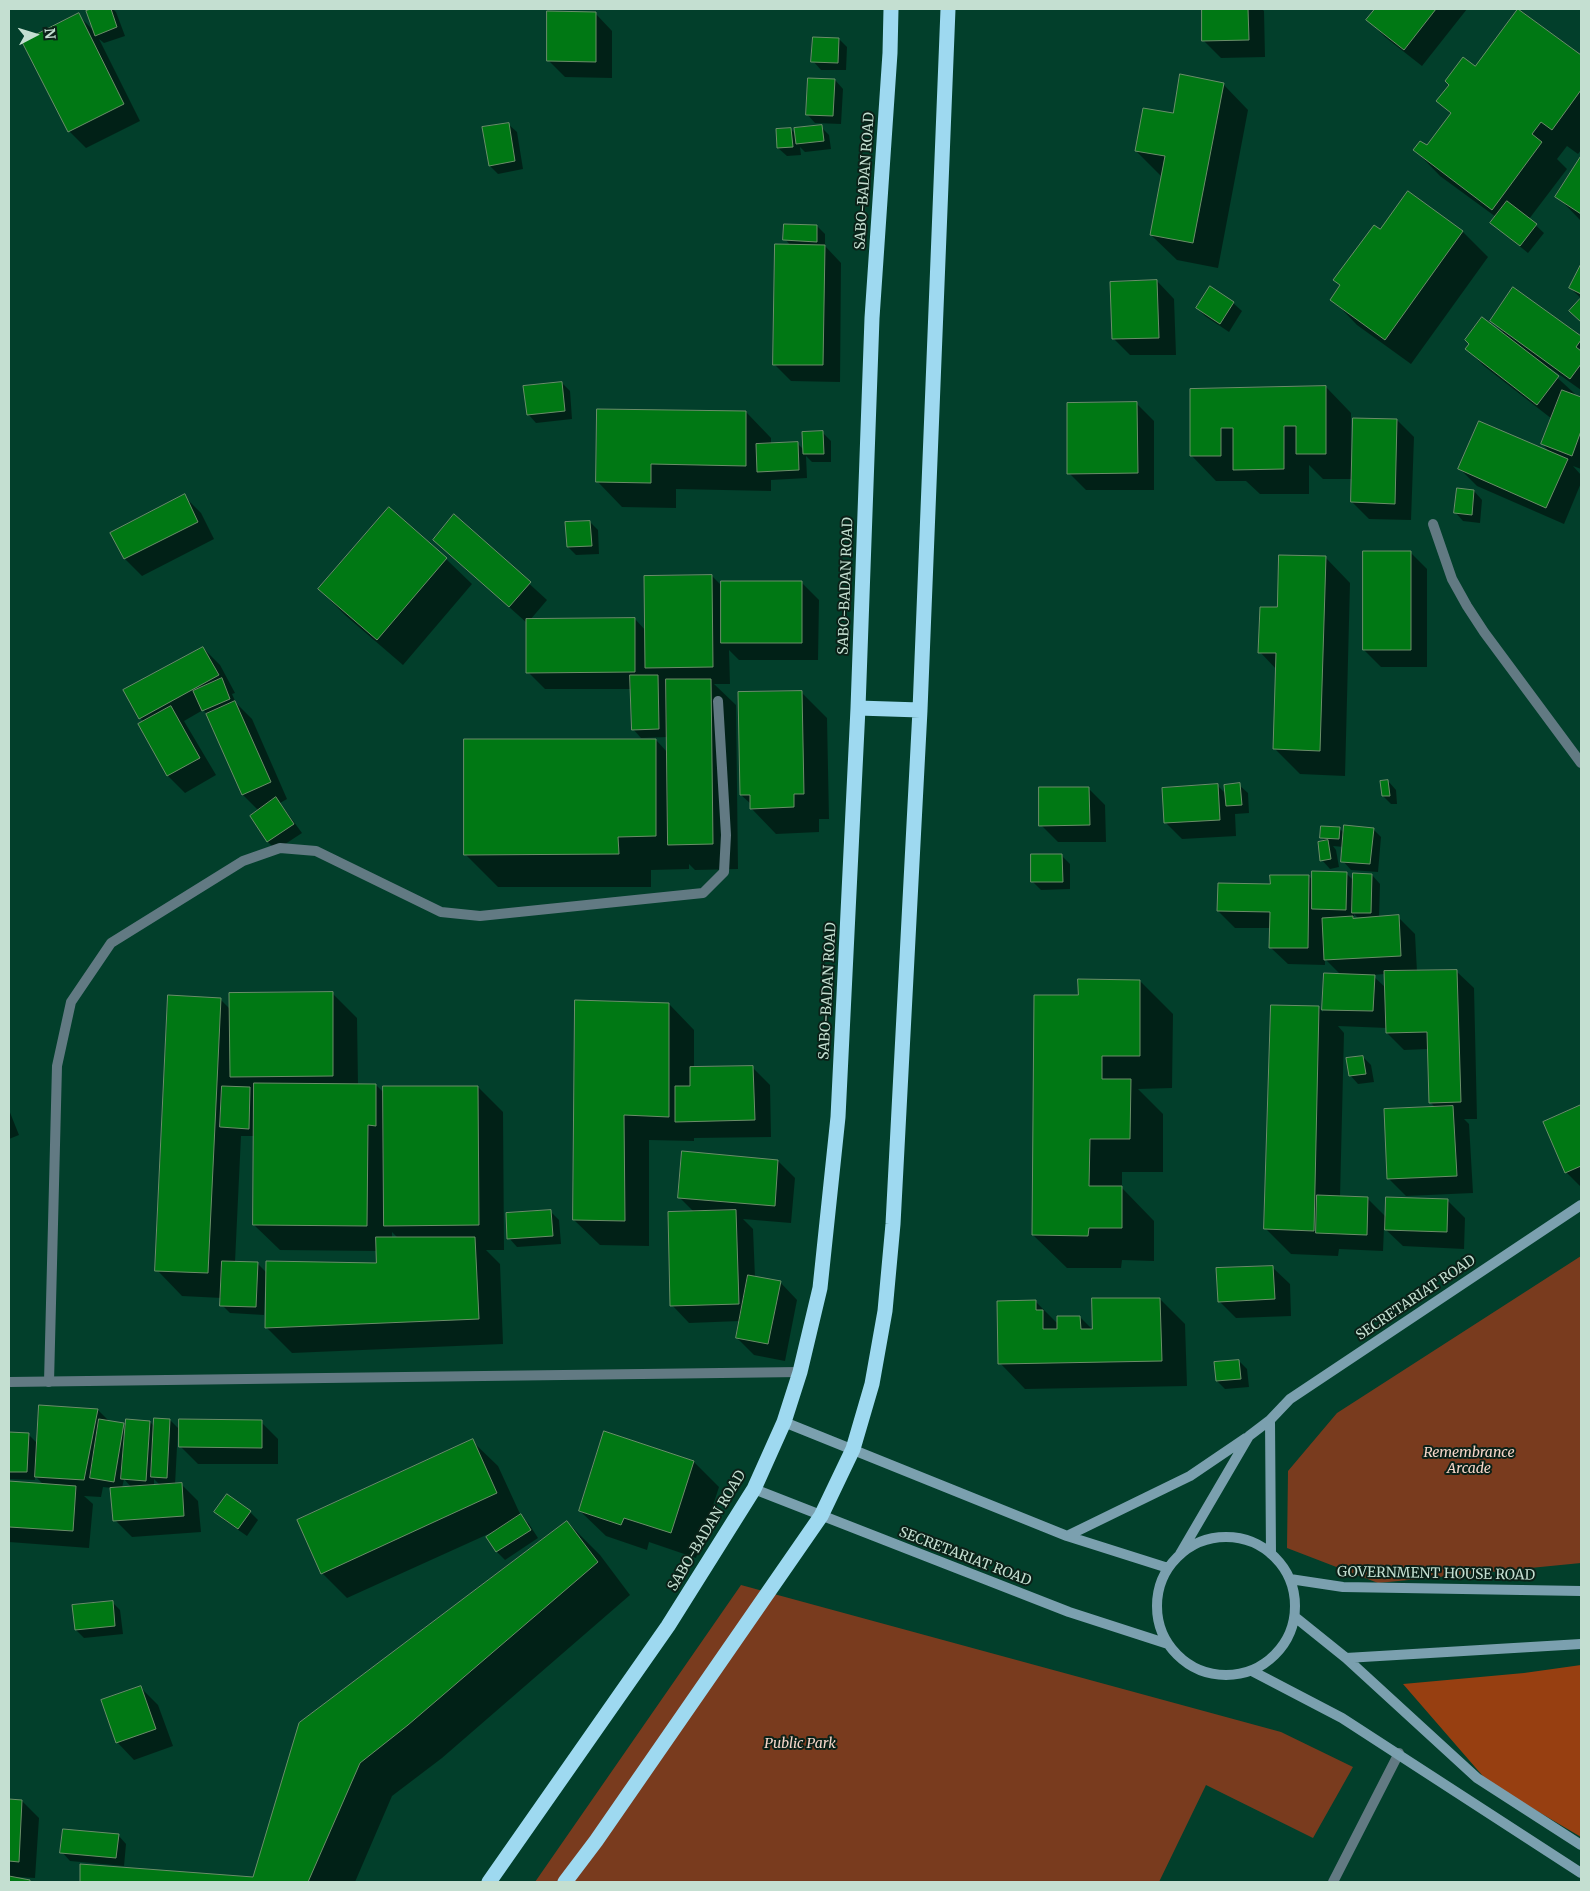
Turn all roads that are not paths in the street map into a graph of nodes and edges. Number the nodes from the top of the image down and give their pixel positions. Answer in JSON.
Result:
{"nodes":[{"id":1,"x":891,"y":9,"type":"edge"},
{"id":2,"x":948,"y":9,"type":"edge"},
{"id":3,"x":1433,"y":524,"type":"dead end"},
{"id":4,"x":718,"y":702,"type":"dead end"},
{"id":5,"x":858,"y":708,"type":"junction"},
{"id":6,"x":920,"y":710,"type":"junction"},
{"id":7,"x":1581,"y":763,"type":"edge"},
{"id":8,"x":1581,"y":1205,"type":"edge"},
{"id":9,"x":800,"y":1372,"type":"junction"},
{"id":10,"x":9,"y":1382,"type":"edge"},
{"id":11,"x":49,"y":1382,"type":"junction"},
{"id":12,"x":1270,"y":1420,"type":"junction"},
{"id":13,"x":784,"y":1422,"type":"junction"},
{"id":14,"x":1249,"y":1436,"type":"junction"},
{"id":15,"x":853,"y":1449,"type":"junction"},
{"id":16,"x":754,"y":1489,"type":"junction"},
{"id":17,"x":821,"y":1516,"type":"junction"},
{"id":18,"x":1067,"y":1536,"type":"junction"},
{"id":19,"x":1180,"y":1554,"type":"junction"},
{"id":20,"x":1271,"y":1554,"type":"junction"},
{"id":21,"x":1168,"y":1568,"type":"junction"},
{"id":22,"x":1290,"y":1579,"type":"junction"},
{"id":23,"x":1581,"y":1591,"type":"edge"},
{"id":24,"x":1294,"y":1617,"type":"junction"},
{"id":25,"x":1168,"y":1644,"type":"junction"},
{"id":26,"x":1581,"y":1644,"type":"edge"},
{"id":27,"x":1346,"y":1658,"type":"junction"},
{"id":28,"x":1252,"y":1671,"type":"junction"},
{"id":29,"x":1399,"y":1753,"type":"junction"},
{"id":30,"x":1581,"y":1845,"type":"edge"},
{"id":31,"x":1581,"y":1874,"type":"edge"},
{"id":32,"x":489,"y":1882,"type":"edge"},
{"id":33,"x":565,"y":1882,"type":"edge"},
{"id":34,"x":1333,"y":1882,"type":"edge"}],
"edges":[{"from":1,"to":5,"type":"highway","name":"SABO-BADAN ROAD"},
{"from":2,"to":6,"type":"highway"},
{"from":3,"to":7,"type":"street"},
{"from":4,"to":11,"type":"street"},
{"from":5,"to":6,"type":"highway"},
{"from":5,"to":9,"type":"highway","name":"SABO-BADAN ROAD"},
{"from":6,"to":15,"type":"highway"},
{"from":8,"to":12,"type":"main road","name":"SECRETARIAT ROAD"},
{"from":9,"to":11,"type":"street"},
{"from":9,"to":13,"type":"highway","name":"SABO-BADAN ROAD"},
{"from":10,"to":11,"type":"street"},
{"from":12,"to":14,"type":"main road","name":"SECRETARIAT ROAD"},
{"from":12,"to":20,"type":"main road"},
{"from":13,"to":15,"type":"main road"},
{"from":13,"to":16,"type":"highway","name":"SABO-BADAN ROAD"},
{"from":14,"to":18,"type":"main road"},
{"from":14,"to":19,"type":"main road","name":"SECRETARIAT ROAD"},
{"from":15,"to":17,"type":"highway"},
{"from":15,"to":18,"type":"main road"},
{"from":16,"to":17,"type":"main road","name":"SECRETARIAT ROAD"},
{"from":16,"to":32,"type":"highway","name":"SABO-BADAN ROAD"},
{"from":17,"to":25,"type":"main road","name":"SECRETARIAT ROAD"},
{"from":17,"to":33,"type":"highway"},
{"from":18,"to":21,"type":"main road"},
{"from":19,"to":20,"type":"main road"},
{"from":19,"to":21,"type":"main road"},
{"from":20,"to":22,"type":"main road"},
{"from":21,"to":25,"type":"main road"},
{"from":22,"to":23,"type":"main road","name":"GOVERNMENT HOUSE ROAD"},
{"from":22,"to":24,"type":"main road"},
{"from":24,"to":27,"type":"main road"},
{"from":24,"to":28,"type":"main road"},
{"from":25,"to":28,"type":"main road"},
{"from":26,"to":27,"type":"main road"},
{"from":27,"to":30,"type":"main road"},
{"from":28,"to":29,"type":"main road"},
{"from":29,"to":31,"type":"main road"},
{"from":29,"to":34,"type":"street"}]}
